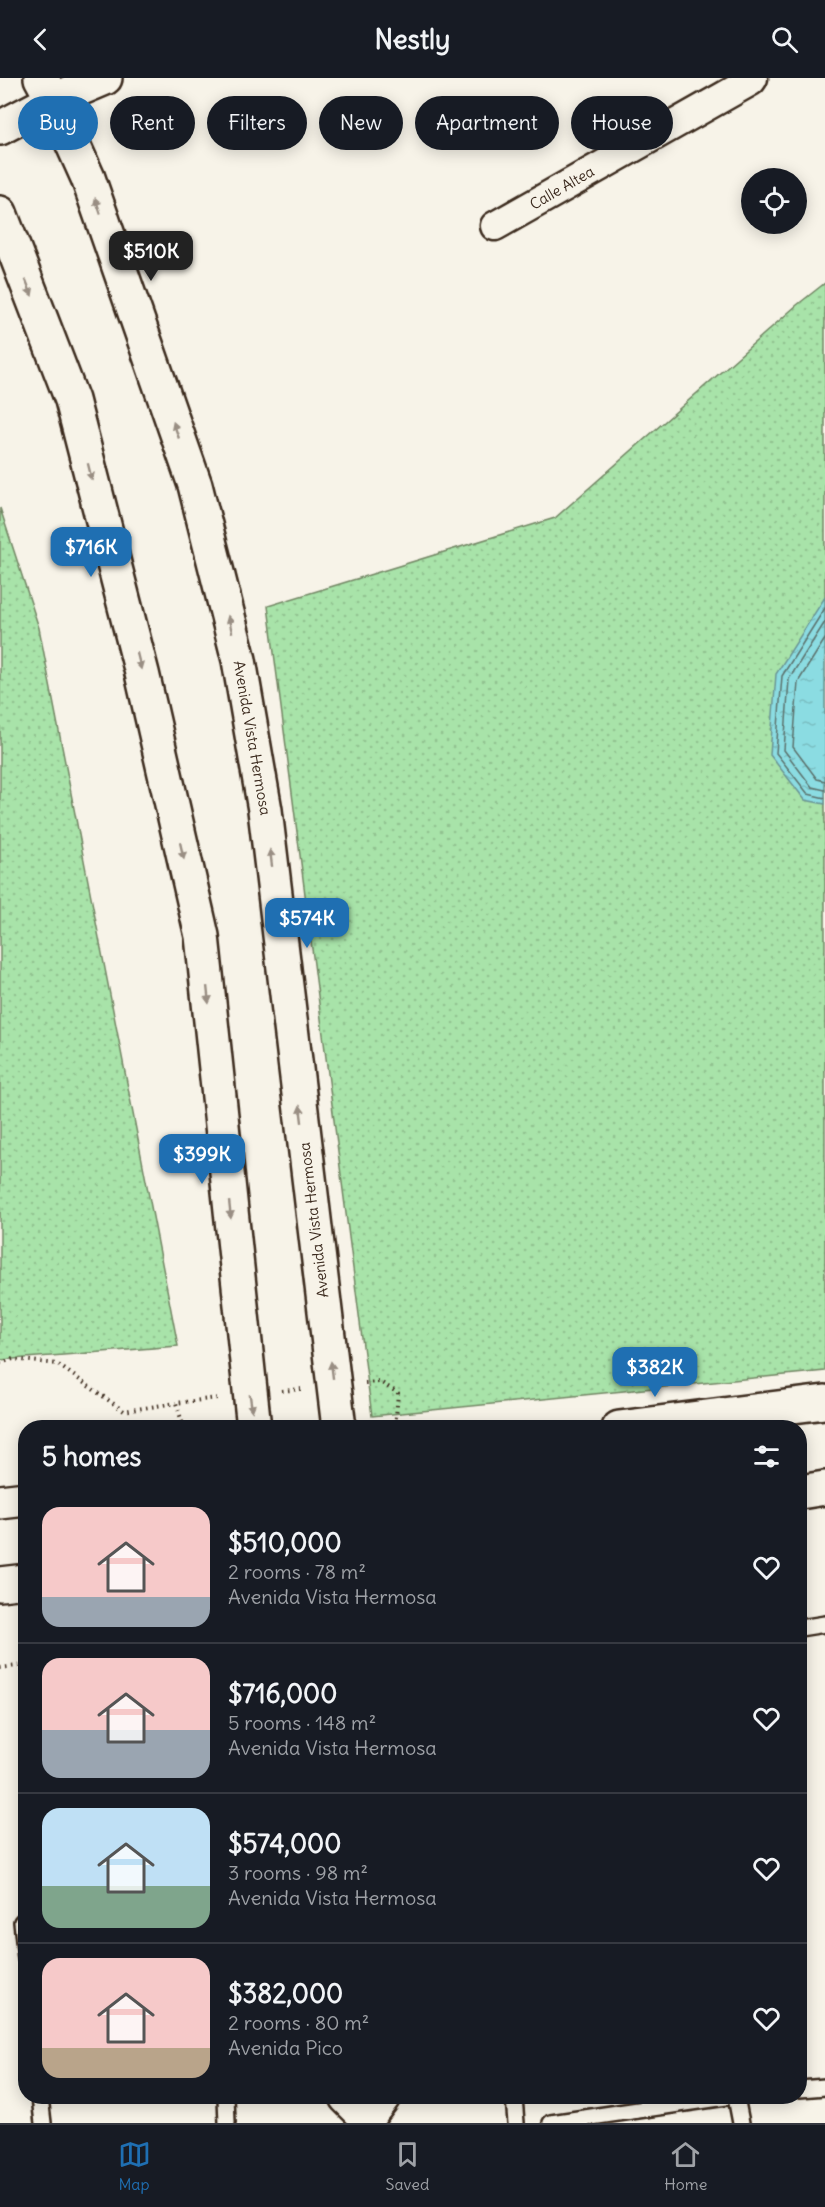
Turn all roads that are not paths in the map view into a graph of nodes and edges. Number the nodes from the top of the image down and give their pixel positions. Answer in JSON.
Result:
{"nodes":[{"id":1,"x":105,"y":78,"type":"edge"},
{"id":2,"x":753,"y":78,"type":"edge"},
{"id":3,"x":47,"y":89,"type":"edge"},
{"id":4,"x":0,"y":128,"type":"edge"},
{"id":5,"x":0,"y":213,"type":"edge"},
{"id":6,"x":495,"y":226,"type":"dead end"},
{"id":7,"x":825,"y":1402,"type":"edge"},
{"id":8,"x":253,"y":1420,"type":"edge"},
{"id":9,"x":338,"y":1420,"type":"edge"},
{"id":10,"x":682,"y":1420,"type":"edge"},
{"id":11,"x":825,"y":1488,"type":"edge"},
{"id":12,"x":807,"y":1491,"type":"edge"},
{"id":13,"x":18,"y":1500,"type":"edge"},
{"id":14,"x":0,"y":1502,"type":"edge"},
{"id":15,"x":18,"y":1582,"type":"edge"},
{"id":16,"x":0,"y":1584,"type":"edge"},
{"id":17,"x":825,"y":1624,"type":"edge"},
{"id":18,"x":807,"y":1627,"type":"edge"},
{"id":19,"x":825,"y":2087,"type":"edge"},
{"id":20,"x":807,"y":2088,"type":"edge"},
{"id":21,"x":41,"y":2104,"type":"edge"},
{"id":22,"x":226,"y":2104,"type":"edge"},
{"id":23,"x":515,"y":2104,"type":"edge"},
{"id":24,"x":679,"y":2104,"type":"edge"},
{"id":25,"x":737,"y":2104,"type":"edge"},
{"id":26,"x":43,"y":2123,"type":"edge"},
{"id":27,"x":227,"y":2123,"type":"edge"},
{"id":28,"x":516,"y":2123,"type":"edge"},
{"id":29,"x":551,"y":2123,"type":"edge"},
{"id":30,"x":741,"y":2123,"type":"edge"}],
"edges":[{"from":1,"to":3,"type":"main road"},
{"from":2,"to":6,"type":"street","name":"Calle Altea"},
{"from":3,"to":4,"type":"main road"},
{"from":9,"to":3,"type":"main road","name":"Avenida Vista Hermosa","one_way":true},
{"from":5,"to":8,"type":"main road","one_way":true},
{"from":7,"to":10,"type":"main road"},
{"from":11,"to":12,"type":"main road"},
{"from":13,"to":14,"type":"main road"},
{"from":15,"to":16,"type":"main road"},
{"from":17,"to":18,"type":"lane"},
{"from":19,"to":20,"type":"lane"},
{"from":21,"to":26,"type":"lane"},
{"from":22,"to":27,"type":"lane"},
{"from":23,"to":28,"type":"lane"},
{"from":24,"to":29,"type":"lane"},
{"from":25,"to":30,"type":"lane"}]}
